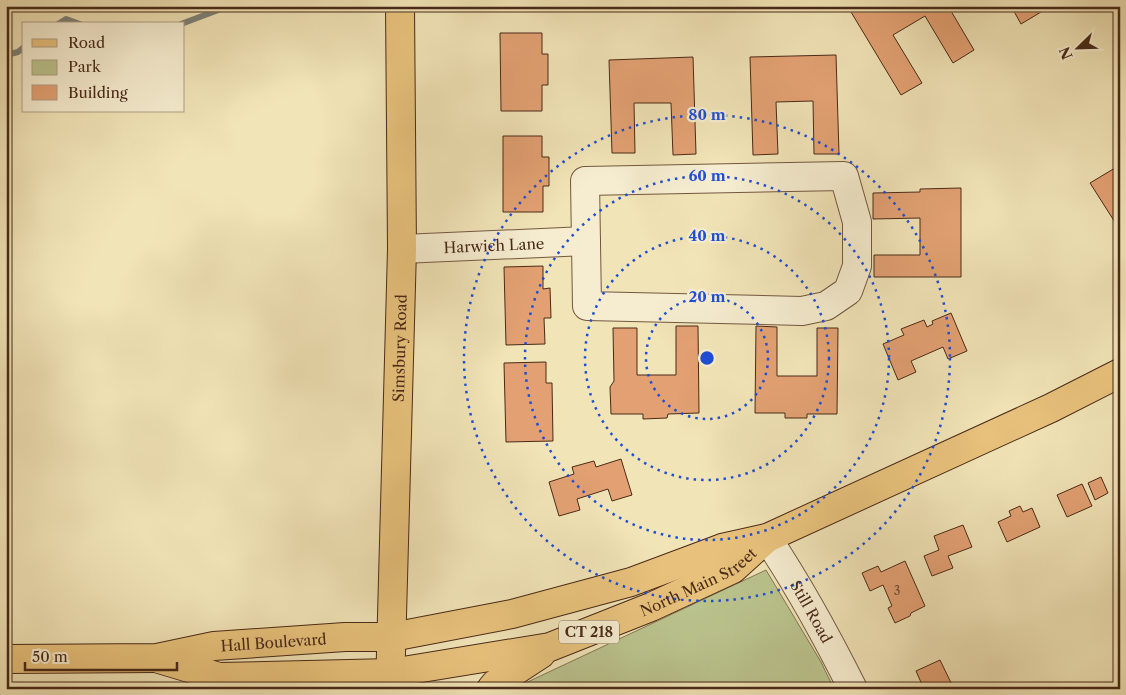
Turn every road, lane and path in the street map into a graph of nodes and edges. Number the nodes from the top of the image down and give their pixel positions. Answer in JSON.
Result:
{"nodes":[{"id":1,"x":400,"y":6,"type":"edge"},
{"id":2,"x":586,"y":240,"type":"junction"},
{"id":3,"x":402,"y":249,"type":"junction"},
{"id":4,"x":1120,"y":373,"type":"edge"},
{"id":5,"x":767,"y":538,"type":"junction"},
{"id":6,"x":392,"y":637,"type":"junction"},
{"id":7,"x":550,"y":647,"type":"junction"},
{"id":8,"x":157,"y":658,"type":"junction"},
{"id":9,"x":6,"y":659,"type":"edge"},
{"id":10,"x":219,"y":677,"type":"junction"},
{"id":11,"x":390,"y":681,"type":"edge"},
{"id":12,"x":245,"y":689,"type":"edge"},
{"id":13,"x":491,"y":689,"type":"edge"},
{"id":14,"x":853,"y":689,"type":"edge"}],
"edges":[{"from":1,"to":3,"type":"main road","name":"Simsbury Road"},
{"from":2,"to":2,"type":"street"},
{"from":2,"to":3,"type":"street","name":"Harwich Lane"},
{"from":3,"to":6,"type":"main road","name":"Simsbury Road"},
{"from":4,"to":5,"type":"main road","name":"North Main Street","number":"CT 218"},
{"from":5,"to":6,"type":"main road","name":"North Main Street","number":"CT 218"},
{"from":5,"to":7,"type":"main road","name":"North Main Street","number":"CT 218"},
{"from":5,"to":14,"type":"street","name":"Still Road"},
{"from":6,"to":8,"type":"main road","name":"Hall Boulevard","number":"CT 218"},
{"from":6,"to":11,"type":"main road","name":"Simsbury Road"},
{"from":7,"to":11,"type":"main road","name":"North Main Street","number":"CT 218"},
{"from":7,"to":13,"type":"main road"},
{"from":8,"to":9,"type":"main road","name":"Hall Boulevard","number":"CT 218"},
{"from":8,"to":10,"type":"main road","name":"Hall Boulevard","number":"CT 218"},
{"from":10,"to":11,"type":"main road","name":"Hall Boulevard","number":"CT 218"},
{"from":10,"to":12,"type":"main road"}]}
